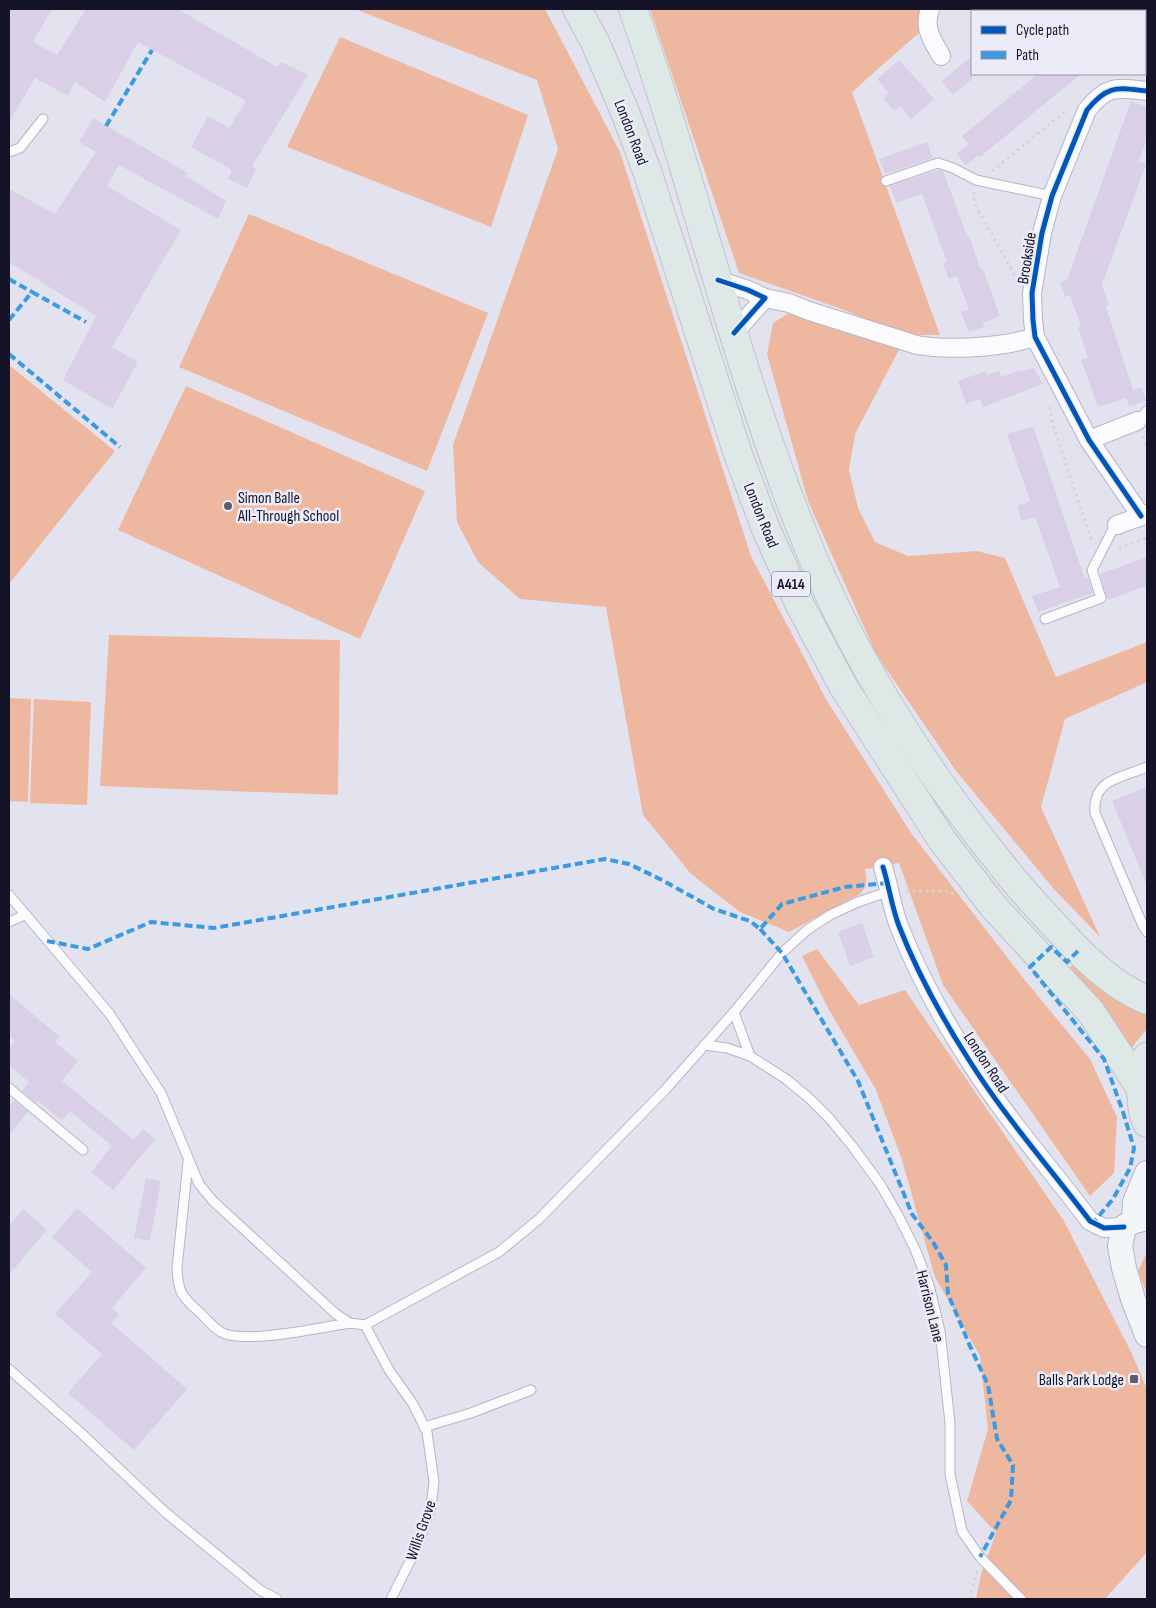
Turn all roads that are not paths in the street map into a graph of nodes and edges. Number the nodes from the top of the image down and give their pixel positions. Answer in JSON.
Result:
{"nodes":[{"id":1,"x":577,"y":9,"type":"edge"},
{"id":2,"x":633,"y":9,"type":"edge"},
{"id":3,"x":930,"y":9,"type":"edge"},
{"id":4,"x":941,"y":56,"type":"dead end"},
{"id":5,"x":1147,"y":91,"type":"edge"},
{"id":6,"x":43,"y":119,"type":"dead end"},
{"id":7,"x":9,"y":152,"type":"edge"},
{"id":8,"x":886,"y":181,"type":"dead end"},
{"id":9,"x":1052,"y":196,"type":"junction"},
{"id":10,"x":718,"y":280,"type":"junction"},
{"id":11,"x":764,"y":298,"type":"junction"},
{"id":12,"x":734,"y":332,"type":"junction"},
{"id":13,"x":1035,"y":337,"type":"junction"},
{"id":14,"x":1142,"y":416,"type":"edge"},
{"id":15,"x":1089,"y":440,"type":"junction"},
{"id":16,"x":1144,"y":515,"type":"edge"},
{"id":17,"x":1118,"y":524,"type":"joint"},
{"id":18,"x":1046,"y":619,"type":"dead end"},
{"id":19,"x":1147,"y":767,"type":"edge"},
{"id":20,"x":883,"y":867,"type":"dead end"},
{"id":21,"x":890,"y":891,"type":"junction"},
{"id":22,"x":9,"y":895,"type":"edge"},
{"id":23,"x":25,"y":915,"type":"junction"},
{"id":24,"x":9,"y":922,"type":"edge"},
{"id":25,"x":1147,"y":932,"type":"edge"},
{"id":26,"x":1147,"y":1000,"type":"edge"},
{"id":27,"x":734,"y":1012,"type":"junction"},
{"id":28,"x":704,"y":1046,"type":"junction"},
{"id":29,"x":750,"y":1056,"type":"junction"},
{"id":30,"x":1147,"y":1057,"type":"edge"},
{"id":31,"x":1140,"y":1087,"type":"junction"},
{"id":32,"x":9,"y":1088,"type":"edge"},
{"id":33,"x":1147,"y":1123,"type":"edge"},
{"id":34,"x":83,"y":1150,"type":"dead end"},
{"id":35,"x":188,"y":1160,"type":"junction"},
{"id":36,"x":1147,"y":1173,"type":"edge"},
{"id":37,"x":1135,"y":1222,"type":"edge"},
{"id":38,"x":350,"y":1323,"type":"junction"},
{"id":39,"x":365,"y":1325,"type":"junction"},
{"id":40,"x":1147,"y":1336,"type":"edge"},
{"id":41,"x":9,"y":1369,"type":"edge"},
{"id":42,"x":531,"y":1390,"type":"dead end"},
{"id":43,"x":424,"y":1427,"type":"junction"},
{"id":44,"x":277,"y":1599,"type":"edge"},
{"id":45,"x":391,"y":1599,"type":"edge"},
{"id":46,"x":1021,"y":1599,"type":"edge"}],
"edges":[{"from":1,"to":31,"type":"highway","name":"London Road","number":"A414"},
{"from":2,"to":10,"type":"highway","name":"London Road","number":"A414"},
{"from":3,"to":4,"type":"street"},
{"from":5,"to":9,"type":"street","name":"Brookside"},
{"from":6,"to":7,"type":"lane"},
{"from":8,"to":9,"type":"lane"},
{"from":9,"to":13,"type":"street","name":"Brookside"},
{"from":10,"to":11,"type":"street"},
{"from":10,"to":12,"type":"highway","name":"London Road","number":"A414"},
{"from":11,"to":12,"type":"street"},
{"from":11,"to":13,"type":"street"},
{"from":12,"to":26,"type":"highway","name":"London Road","number":"A414"},
{"from":13,"to":15,"type":"street","name":"Brookside"},
{"from":14,"to":15,"type":"street"},
{"from":15,"to":16,"type":"street","name":"Brookside"},
{"from":16,"to":17,"type":"street"},
{"from":17,"to":18,"type":"lane"},
{"from":19,"to":25,"type":"lane"},
{"from":20,"to":21,"type":"street","name":"London Road"},
{"from":21,"to":27,"type":"lane"},
{"from":21,"to":37,"type":"street","name":"London Road"},
{"from":22,"to":23,"type":"lane"},
{"from":23,"to":24,"type":"lane"},
{"from":23,"to":35,"type":"lane"},
{"from":27,"to":28,"type":"lane"},
{"from":27,"to":29,"type":"lane"},
{"from":28,"to":29,"type":"lane","name":"Harrison Lane"},
{"from":28,"to":39,"type":"lane"},
{"from":29,"to":46,"type":"lane","name":"Harrison Lane"},
{"from":30,"to":31,"type":"highway"},
{"from":31,"to":33,"type":"highway"},
{"from":32,"to":34,"type":"lane"},
{"from":35,"to":38,"type":"lane"},
{"from":35,"to":38,"type":"lane"},
{"from":36,"to":37,"type":"main road"},
{"from":37,"to":40,"type":"main road"},
{"from":38,"to":39,"type":"lane"},
{"from":39,"to":43,"type":"lane","name":"Willis Grove"},
{"from":41,"to":44,"type":"lane"},
{"from":42,"to":43,"type":"lane"},
{"from":43,"to":45,"type":"lane","name":"Willis Grove"}]}
